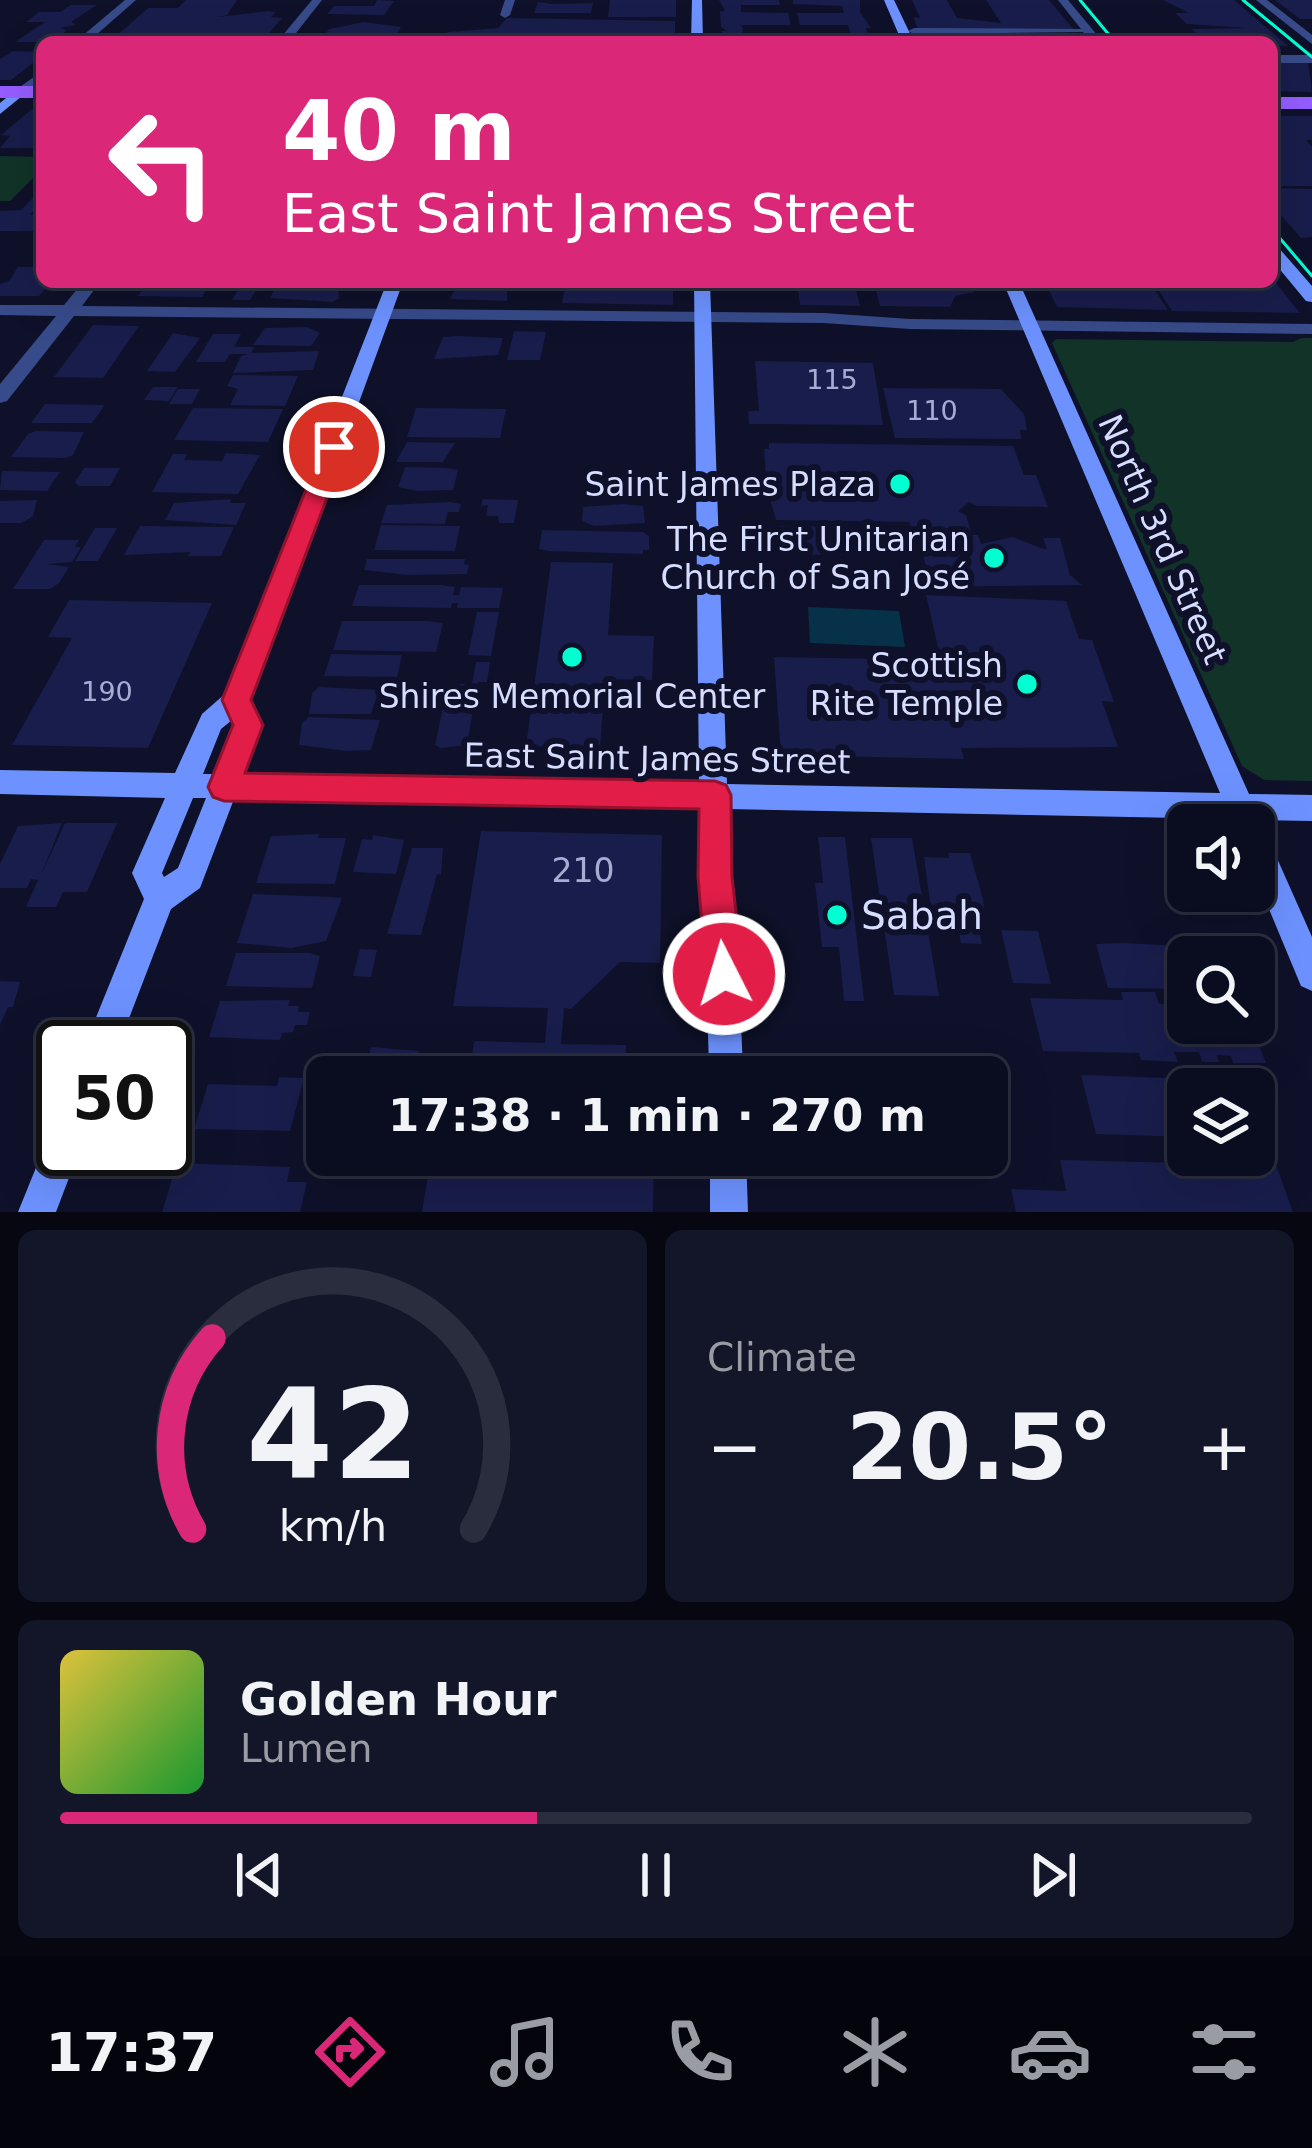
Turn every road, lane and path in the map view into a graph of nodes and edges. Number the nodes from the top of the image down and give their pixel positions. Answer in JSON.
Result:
{"nodes":[{"id":1,"x":131,"y":0,"type":"edge"},
{"id":2,"x":317,"y":0,"type":"edge"},
{"id":3,"x":510,"y":0,"type":"edge"},
{"id":4,"x":697,"y":0,"type":"edge"},
{"id":5,"x":889,"y":0,"type":"edge"},
{"id":6,"x":1063,"y":0,"type":"edge"},
{"id":7,"x":1261,"y":0,"type":"edge"},
{"id":8,"x":505,"y":15,"type":"dead end"},
{"id":9,"x":1290,"y":23,"type":"junction"},
{"id":10,"x":1312,"y":23,"type":"edge"},
{"id":11,"x":1078,"y":32,"type":"dead end"},
{"id":12,"x":88,"y":36,"type":"edge"},
{"id":13,"x":288,"y":36,"type":"edge"},
{"id":14,"x":697,"y":36,"type":"edge"},
{"id":15,"x":909,"y":36,"type":"edge"},
{"id":16,"x":944,"y":36,"type":"edge"},
{"id":17,"x":1092,"y":36,"type":"edge"},
{"id":18,"x":1312,"y":41,"type":"edge"},
{"id":19,"x":1278,"y":59,"type":"edge"},
{"id":20,"x":1312,"y":59,"type":"edge"},
{"id":21,"x":21,"y":92,"type":"edge"},
{"id":22,"x":1278,"y":103,"type":"edge"},
{"id":23,"x":1312,"y":104,"type":"edge"},
{"id":24,"x":0,"y":110,"type":"edge"},
{"id":25,"x":1278,"y":257,"type":"edge"},
{"id":26,"x":88,"y":288,"type":"edge"},
{"id":27,"x":393,"y":288,"type":"edge"},
{"id":28,"x":702,"y":288,"type":"edge"},
{"id":29,"x":1014,"y":288,"type":"edge"},
{"id":30,"x":1312,"y":297,"type":"edge"},
{"id":31,"x":0,"y":310,"type":"edge"},
{"id":32,"x":70,"y":312,"type":"junction"},
{"id":33,"x":383,"y":315,"type":"junction"},
{"id":34,"x":703,"y":318,"type":"junction"},
{"id":35,"x":1030,"y":326,"type":"junction"},
{"id":36,"x":1312,"y":329,"type":"edge"},
{"id":37,"x":0,"y":397,"type":"edge"},
{"id":38,"x":236,"y":700,"type":"junction"},
{"id":39,"x":0,"y":782,"type":"edge"},
{"id":40,"x":184,"y":786,"type":"junction"},
{"id":41,"x":224,"y":787,"type":"junction"},
{"id":42,"x":715,"y":795,"type":"junction"},
{"id":43,"x":1239,"y":804,"type":"edge"},
{"id":44,"x":1312,"y":808,"type":"edge"},
{"id":45,"x":1275,"y":812,"type":"edge"},
{"id":46,"x":1167,"y":813,"type":"edge"},
{"id":47,"x":1275,"y":888,"type":"edge"},
{"id":48,"x":159,"y":899,"type":"junction"},
{"id":49,"x":1312,"y":975,"type":"edge"},
{"id":50,"x":112,"y":1020,"type":"edge"},
{"id":51,"x":725,"y":1056,"type":"edge"},
{"id":52,"x":51,"y":1176,"type":"edge"},
{"id":53,"x":728,"y":1176,"type":"edge"},
{"id":54,"x":37,"y":1212,"type":"edge"},
{"id":55,"x":729,"y":1212,"type":"edge"}],
"edges":[{"from":1,"to":12,"type":"street"},
{"from":2,"to":13,"type":"street"},
{"from":3,"to":8,"type":"street"},
{"from":4,"to":14,"type":"street"},
{"from":5,"to":15,"type":"street"},
{"from":6,"to":17,"type":"street"},
{"from":7,"to":9,"type":"street"},
{"from":9,"to":10,"type":"street"},
{"from":9,"to":18,"type":"street"},
{"from":11,"to":16,"type":"street"},
{"from":19,"to":20,"type":"street"},
{"from":21,"to":24,"type":"street"},
{"from":22,"to":23,"type":"main road"},
{"from":25,"to":30,"type":"street"},
{"from":26,"to":32,"type":"street"},
{"from":27,"to":33,"type":"street"},
{"from":28,"to":34,"type":"street"},
{"from":29,"to":35,"type":"street","name":"North 3rd Street"},
{"from":31,"to":32,"type":"street"},
{"from":32,"to":33,"type":"street"},
{"from":32,"to":37,"type":"street"},
{"from":33,"to":34,"type":"street"},
{"from":33,"to":38,"type":"street"},
{"from":34,"to":35,"type":"street"},
{"from":34,"to":42,"type":"street"},
{"from":35,"to":36,"type":"street"},
{"from":35,"to":43,"type":"street","name":"North 3rd Street"},
{"from":38,"to":40,"type":"street"},
{"from":38,"to":41,"type":"street"},
{"from":39,"to":40,"type":"street","name":"East Saint James Street"},
{"from":40,"to":41,"type":"street","name":"East Saint James Street"},
{"from":40,"to":48,"type":"street"},
{"from":41,"to":42,"type":"street","name":"East Saint James Street"},
{"from":41,"to":48,"type":"street"},
{"from":42,"to":46,"type":"street","name":"East Saint James Street"},
{"from":42,"to":51,"type":"street"},
{"from":44,"to":45,"type":"street","name":"East Saint James Street"},
{"from":47,"to":49,"type":"street"},
{"from":48,"to":50,"type":"street"},
{"from":52,"to":54,"type":"street"},
{"from":53,"to":55,"type":"street"}]}
